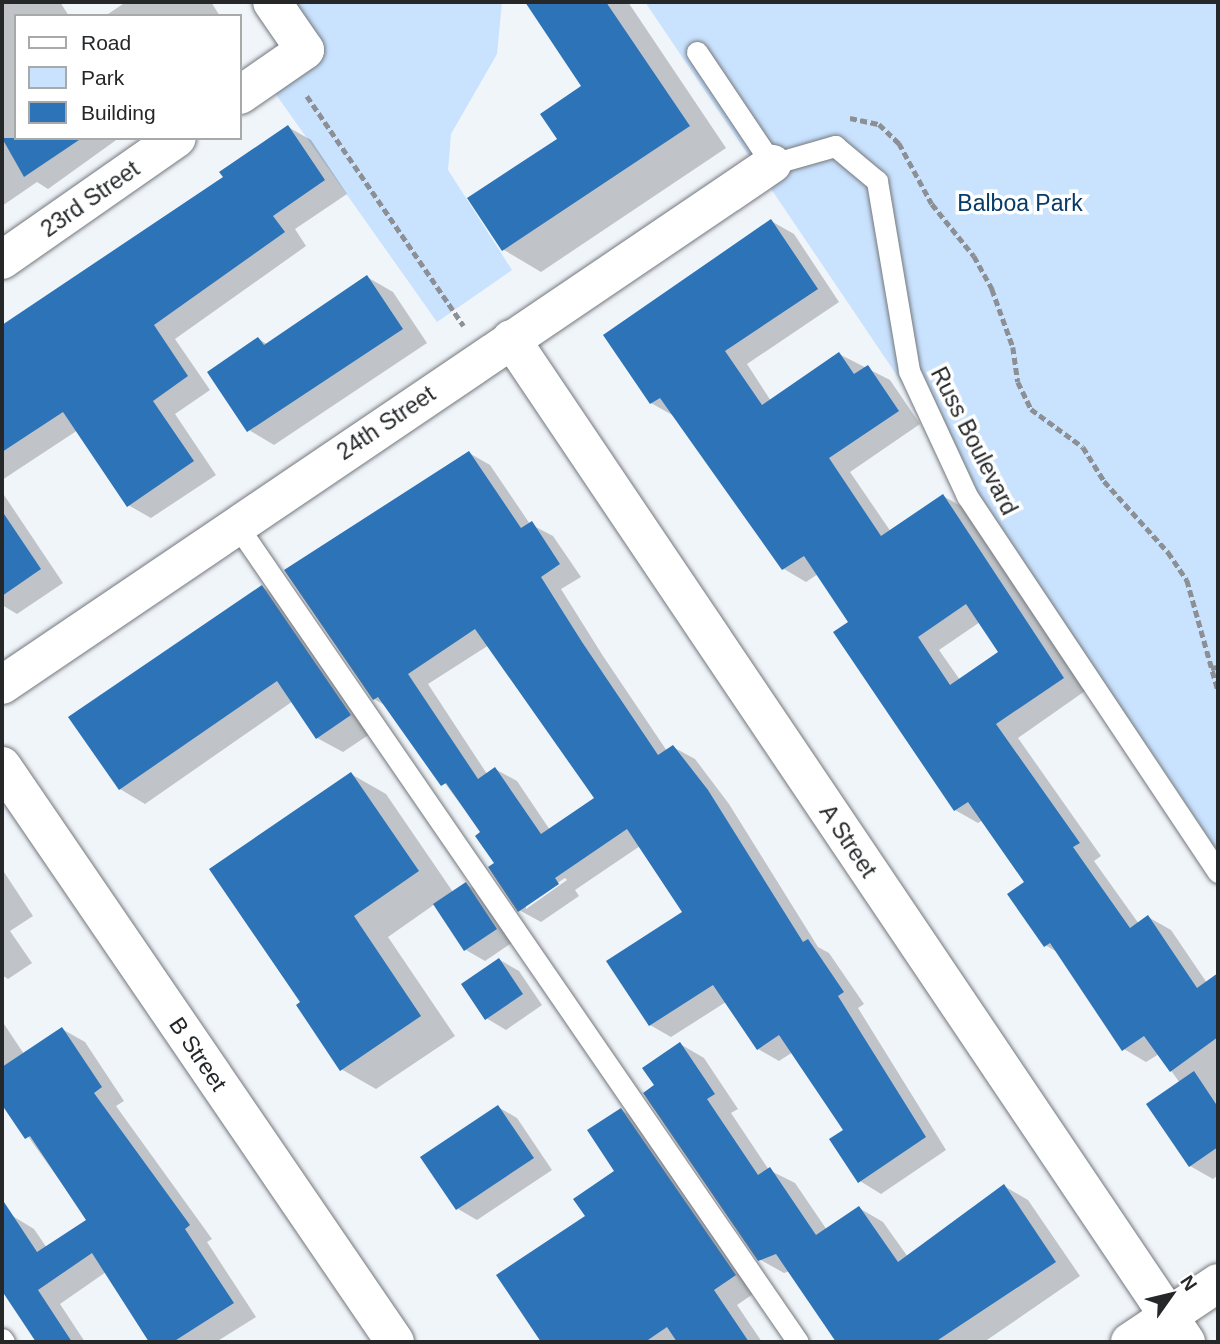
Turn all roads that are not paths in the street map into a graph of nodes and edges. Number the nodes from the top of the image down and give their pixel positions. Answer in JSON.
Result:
{"nodes":[{"id":1,"x":272,"y":2,"type":"edge"},
{"id":2,"x":697,"y":52,"type":"dead end"},
{"id":3,"x":242,"y":94,"type":"edge"},
{"id":4,"x":174,"y":140,"type":"edge"},
{"id":5,"x":772,"y":164,"type":"junction"},
{"id":6,"x":2,"y":260,"type":"edge"},
{"id":7,"x":498,"y":348,"type":"junction"},
{"id":8,"x":236,"y":524,"type":"junction"},
{"id":9,"x":2,"y":685,"type":"edge"},
{"id":10,"x":2,"y":766,"type":"edge"},
{"id":11,"x":1218,"y":872,"type":"edge"},
{"id":12,"x":1218,"y":1283,"type":"edge"},
{"id":13,"x":1177,"y":1329,"type":"edge"},
{"id":14,"x":395,"y":1342,"type":"edge"},
{"id":15,"x":797,"y":1342,"type":"edge"},
{"id":16,"x":1130,"y":1342,"type":"edge"}],
"edges":[{"from":1,"to":3,"type":"street"},
{"from":2,"to":5,"type":"lane"},
{"from":4,"to":6,"type":"street","name":"23rd Street"},
{"from":5,"to":7,"type":"street","name":"24th Street"},
{"from":5,"to":11,"type":"lane","name":"Russ Boulevard"},
{"from":7,"to":8,"type":"street","name":"24th Street"},
{"from":7,"to":13,"type":"street","name":"A Street"},
{"from":8,"to":9,"type":"street","name":"24th Street"},
{"from":8,"to":15,"type":"lane"},
{"from":10,"to":14,"type":"street","name":"B Street"},
{"from":12,"to":13,"type":"street"},
{"from":13,"to":16,"type":"street"}]}
